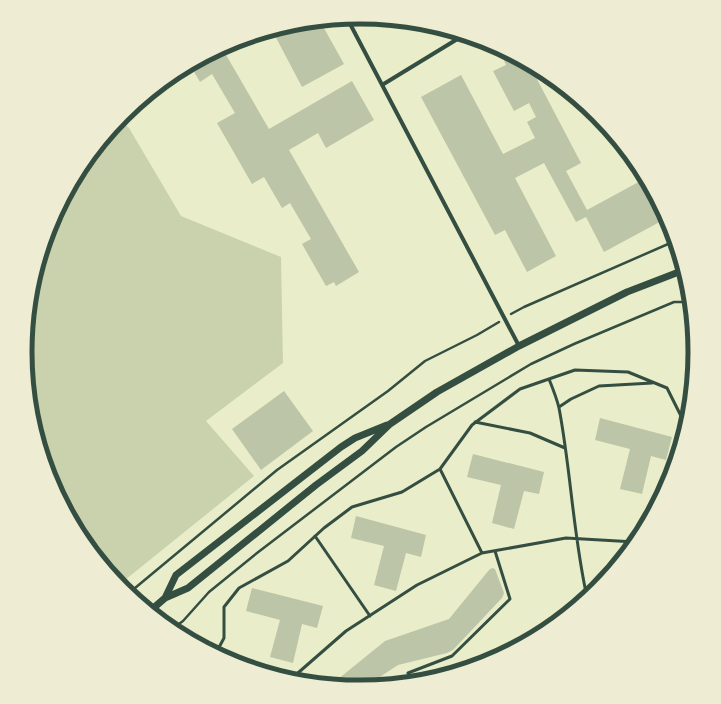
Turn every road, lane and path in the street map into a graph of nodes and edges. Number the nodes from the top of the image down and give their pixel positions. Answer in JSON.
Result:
{"nodes":[{"id":1,"x":351,"y":25,"type":"edge"},
{"id":2,"x":458,"y":39,"type":"edge"},
{"id":3,"x":382,"y":85,"type":"junction"},
{"id":4,"x":670,"y":243,"type":"edge"},
{"id":5,"x":678,"y":272,"type":"edge"},
{"id":6,"x":685,"y":302,"type":"edge"},
{"id":7,"x":505,"y":318,"type":"junction"},
{"id":8,"x":519,"y":346,"type":"junction"},
{"id":9,"x":549,"y":379,"type":"junction"},
{"id":10,"x":654,"y":383,"type":"junction"},
{"id":11,"x":558,"y":407,"type":"junction"},
{"id":12,"x":682,"y":417,"type":"edge"},
{"id":13,"x":475,"y":422,"type":"junction"},
{"id":14,"x":390,"y":424,"type":"junction"},
{"id":15,"x":565,"y":448,"type":"junction"},
{"id":16,"x":440,"y":469,"type":"junction"},
{"id":17,"x":315,"y":536,"type":"junction"},
{"id":18,"x":577,"y":539,"type":"junction"},
{"id":19,"x":628,"y":542,"type":"edge"},
{"id":20,"x":495,"y":551,"type":"junction"},
{"id":21,"x":482,"y":553,"type":"junction"},
{"id":22,"x":134,"y":589,"type":"edge"},
{"id":23,"x":586,"y":590,"type":"edge"},
{"id":24,"x":165,"y":598,"type":"junction"},
{"id":25,"x":155,"y":607,"type":"edge"},
{"id":26,"x":370,"y":616,"type":"junction"},
{"id":27,"x":177,"y":625,"type":"edge"},
{"id":28,"x":219,"y":648,"type":"edge"},
{"id":29,"x":297,"y":674,"type":"edge"},
{"id":30,"x":410,"y":676,"type":"edge"}],
"edges":[{"from":1,"to":3,"type":"street"},
{"from":2,"to":3,"type":"street"},
{"from":3,"to":7,"type":"street"},
{"from":4,"to":7,"type":"path"},
{"from":5,"to":8,"type":"street"},
{"from":6,"to":27,"type":"path"},
{"from":7,"to":8,"type":"street"},
{"from":7,"to":22,"type":"path"},
{"from":8,"to":14,"type":"street"},
{"from":9,"to":10,"type":"lane"},
{"from":9,"to":11,"type":"lane"},
{"from":9,"to":13,"type":"lane"},
{"from":10,"to":11,"type":"lane"},
{"from":10,"to":12,"type":"lane"},
{"from":11,"to":15,"type":"lane"},
{"from":13,"to":15,"type":"lane"},
{"from":13,"to":16,"type":"lane"},
{"from":14,"to":24,"type":"street"},
{"from":14,"to":24,"type":"street"},
{"from":15,"to":18,"type":"lane"},
{"from":16,"to":17,"type":"lane"},
{"from":16,"to":21,"type":"lane"},
{"from":17,"to":26,"type":"lane"},
{"from":17,"to":28,"type":"lane"},
{"from":18,"to":19,"type":"lane"},
{"from":18,"to":20,"type":"lane"},
{"from":18,"to":23,"type":"lane"},
{"from":20,"to":21,"type":"lane"},
{"from":20,"to":30,"type":"lane"},
{"from":21,"to":26,"type":"lane"},
{"from":24,"to":25,"type":"street"},
{"from":26,"to":29,"type":"lane"}]}
